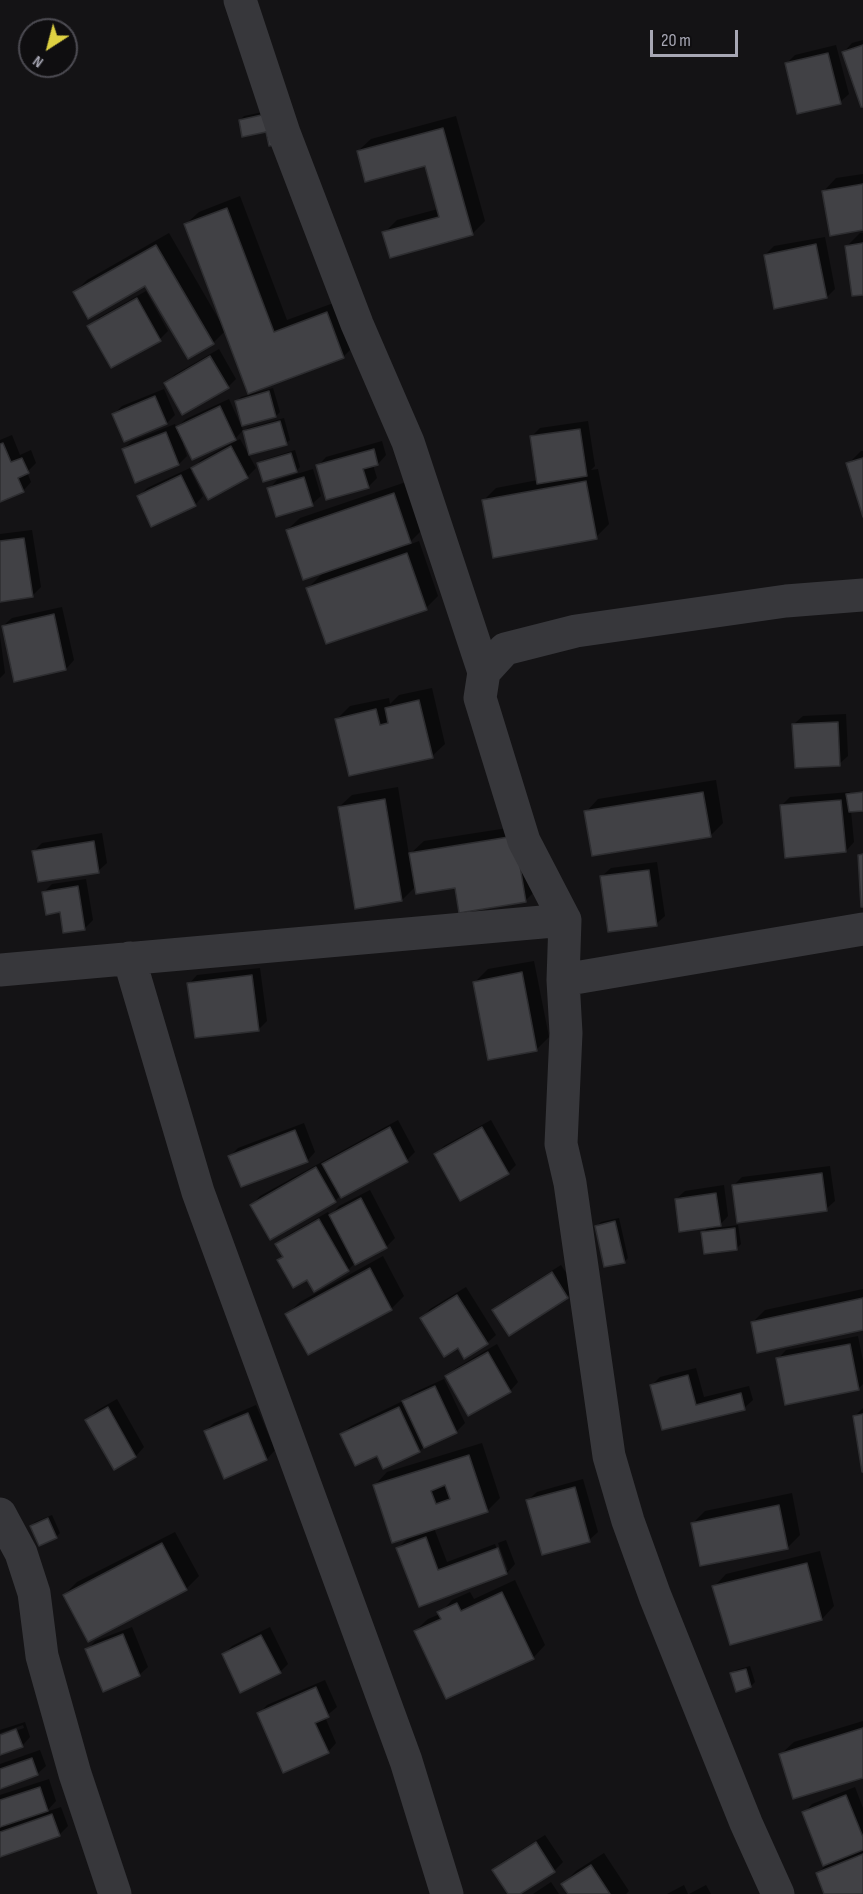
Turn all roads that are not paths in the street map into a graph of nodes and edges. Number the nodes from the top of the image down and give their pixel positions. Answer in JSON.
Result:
{"nodes":[{"id":1,"x":240,"y":0,"type":"edge"},
{"id":2,"x":863,"y":595,"type":"edge"},
{"id":3,"x":484,"y":672,"type":"junction"},
{"id":4,"x":565,"y":920,"type":"junction"},
{"id":5,"x":863,"y":928,"type":"edge"},
{"id":6,"x":129,"y":958,"type":"junction"},
{"id":7,"x":0,"y":970,"type":"edge"},
{"id":8,"x":563,"y":980,"type":"junction"},
{"id":9,"x":0,"y":1514,"type":"edge"},
{"id":10,"x":115,"y":1894,"type":"edge"},
{"id":11,"x":447,"y":1894,"type":"edge"},
{"id":12,"x":778,"y":1894,"type":"edge"}],
"edges":[{"from":1,"to":3,"type":"street"},
{"from":2,"to":3,"type":"street"},
{"from":3,"to":4,"type":"street"},
{"from":4,"to":6,"type":"street"},
{"from":4,"to":8,"type":"street"},
{"from":5,"to":8,"type":"street"},
{"from":6,"to":7,"type":"street"},
{"from":6,"to":11,"type":"street"},
{"from":8,"to":12,"type":"street"},
{"from":9,"to":10,"type":"street"}]}
